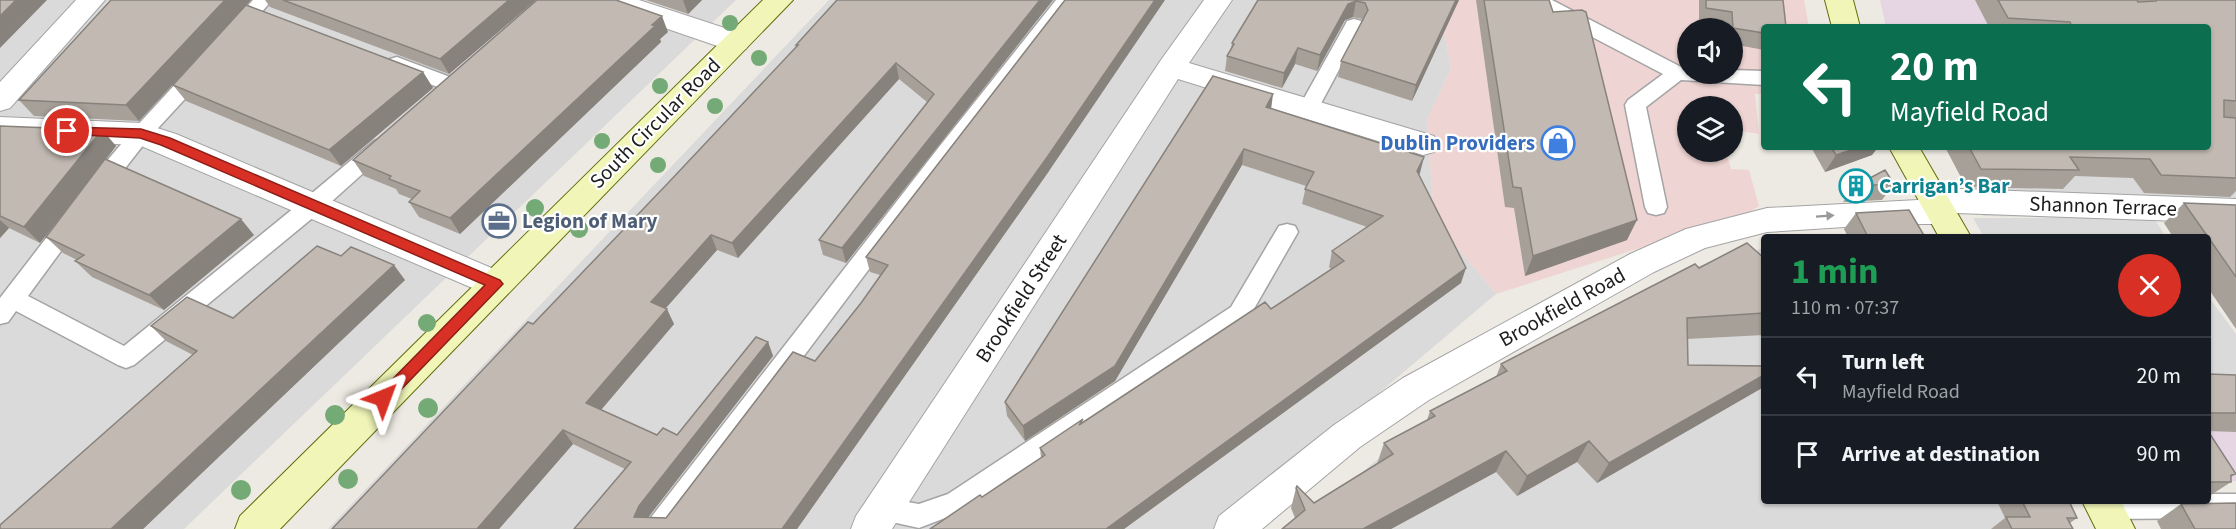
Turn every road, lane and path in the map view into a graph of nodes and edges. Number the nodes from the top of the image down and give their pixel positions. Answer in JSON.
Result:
{"nodes":[{"id":1,"x":91,"y":0,"type":"edge"},
{"id":2,"x":611,"y":0,"type":"edge"},
{"id":3,"x":778,"y":0,"type":"edge"},
{"id":4,"x":1066,"y":0,"type":"edge"},
{"id":5,"x":1218,"y":0,"type":"edge"},
{"id":6,"x":1543,"y":0,"type":"edge"},
{"id":7,"x":1839,"y":0,"type":"edge"},
{"id":8,"x":258,"y":5,"type":"edge"},
{"id":9,"x":276,"y":18,"type":"edge"},
{"id":10,"x":1845,"y":24,"type":"edge"},
{"id":11,"x":1354,"y":25,"type":"dead end"},
{"id":12,"x":736,"y":42,"type":"junction"},
{"id":13,"x":374,"y":56,"type":"edge"},
{"id":14,"x":1171,"y":67,"type":"junction"},
{"id":15,"x":469,"y":69,"type":"edge"},
{"id":16,"x":1677,"y":74,"type":"joint"},
{"id":17,"x":1743,"y":77,"type":"edge"},
{"id":18,"x":1761,"y":78,"type":"edge"},
{"id":19,"x":451,"y":85,"type":"junction"},
{"id":20,"x":434,"y":100,"type":"edge"},
{"id":21,"x":0,"y":101,"type":"edge"},
{"id":22,"x":1308,"y":109,"type":"junction"},
{"id":23,"x":0,"y":128,"type":"edge"},
{"id":24,"x":399,"y":130,"type":"edge"},
{"id":25,"x":141,"y":134,"type":"junction"},
{"id":26,"x":1423,"y":144,"type":"dead end"},
{"id":27,"x":1906,"y":150,"type":"edge"},
{"id":28,"x":313,"y":205,"type":"junction"},
{"id":29,"x":1656,"y":207,"type":"dead end"},
{"id":30,"x":2236,"y":211,"type":"edge"},
{"id":31,"x":1943,"y":216,"type":"edge"},
{"id":32,"x":1762,"y":227,"type":"edge"},
{"id":33,"x":1287,"y":232,"type":"dead end"},
{"id":34,"x":496,"y":284,"type":"junction"},
{"id":35,"x":7,"y":307,"type":"edge"},
{"id":36,"x":2236,"y":506,"type":"edge"},
{"id":37,"x":2107,"y":512,"type":"edge"},
{"id":38,"x":876,"y":520,"type":"edge"},
{"id":39,"x":254,"y":529,"type":"edge"},
{"id":40,"x":658,"y":529,"type":"edge"},
{"id":41,"x":1233,"y":529,"type":"edge"}],
"edges":[{"from":1,"to":21,"type":"street"},
{"from":2,"to":12,"type":"street"},
{"from":3,"to":12,"type":"main road","name":"South Circular Road"},
{"from":4,"to":40,"type":"lane"},
{"from":5,"to":14,"type":"street","name":"Brookfield Street"},
{"from":6,"to":16,"type":"lane"},
{"from":7,"to":10,"type":"main road"},
{"from":8,"to":9,"type":"lane"},
{"from":8,"to":25,"type":"lane"},
{"from":11,"to":22,"type":"lane"},
{"from":12,"to":34,"type":"main road","name":"South Circular Road"},
{"from":13,"to":19,"type":"lane"},
{"from":14,"to":22,"type":"street"},
{"from":14,"to":38,"type":"street","name":"Brookfield Street"},
{"from":15,"to":19,"type":"lane"},
{"from":16,"to":29,"type":"lane"},
{"from":17,"to":18,"type":"lane"},
{"from":19,"to":20,"type":"lane"},
{"from":22,"to":26,"type":"street"},
{"from":23,"to":25,"type":"street"},
{"from":24,"to":28,"type":"lane"},
{"from":25,"to":28,"type":"street"},
{"from":25,"to":35,"type":"lane"},
{"from":27,"to":31,"type":"main road"},
{"from":28,"to":34,"type":"street"},
{"from":28,"to":35,"type":"lane"},
{"from":30,"to":31,"type":"street","name":"Shannon Terrace"},
{"from":32,"to":31,"type":"street","name":"Brookfield Road","one_way":true},
{"from":32,"to":41,"type":"street","name":"Brookfield Road"},
{"from":33,"to":38,"type":"lane"},
{"from":34,"to":39,"type":"main road","name":"South Circular Road"},
{"from":36,"to":37,"type":"lane"}]}
